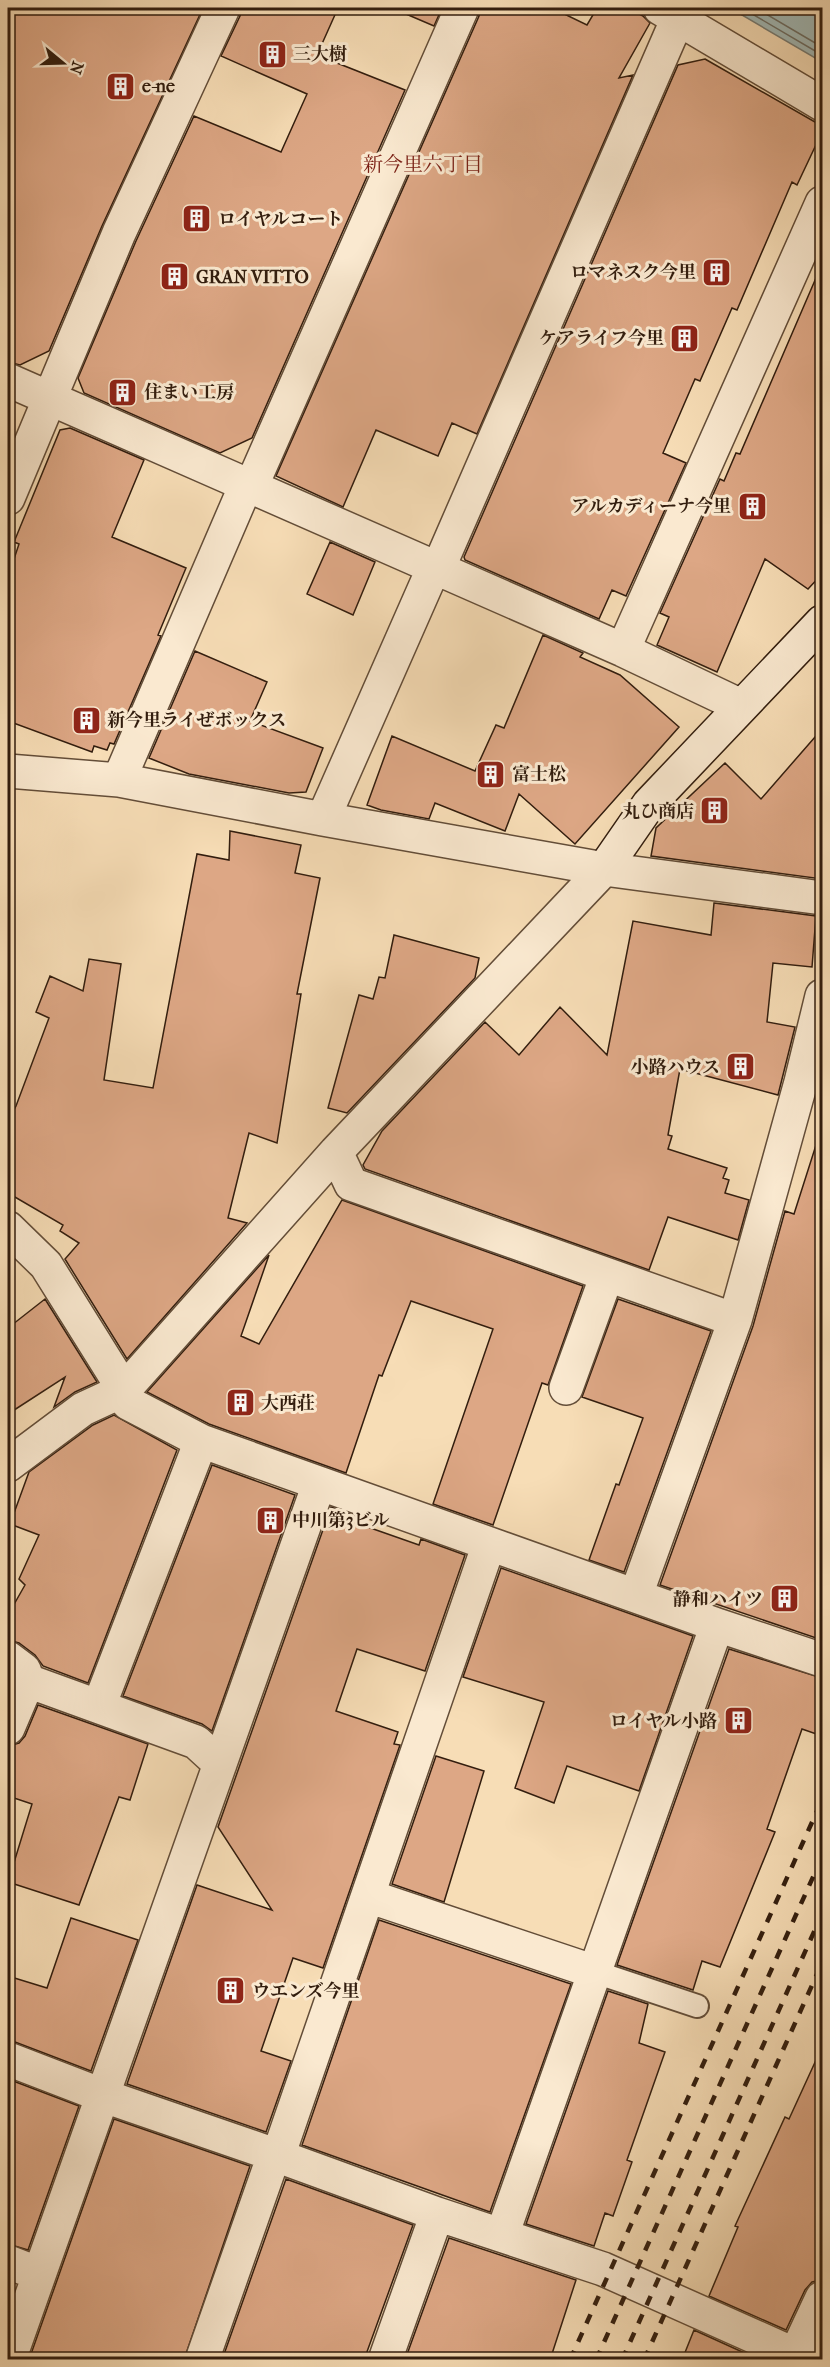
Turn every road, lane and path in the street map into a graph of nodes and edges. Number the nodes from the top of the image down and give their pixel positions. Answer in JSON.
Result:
{"nodes":[{"id":1,"x":223,"y":8,"type":"edge"},
{"id":2,"x":462,"y":8,"type":"edge"},
{"id":3,"x":669,"y":13,"type":"edge"},
{"id":4,"x":822,"y":104,"type":"edge"},
{"id":5,"x":822,"y":202,"type":"edge"},
{"id":6,"x":8,"y":380,"type":"edge"},
{"id":7,"x":48,"y":399,"type":"junction"},
{"id":8,"x":249,"y":486,"type":"junction"},
{"id":9,"x":8,"y":498,"type":"edge"},
{"id":10,"x":436,"y":568,"type":"junction"},
{"id":11,"x":822,"y":622,"type":"edge"},
{"id":12,"x":623,"y":650,"type":"junction"},
{"id":13,"x":741,"y":706,"type":"junction"},
{"id":14,"x":8,"y":771,"type":"edge"},
{"id":15,"x":119,"y":780,"type":"junction"},
{"id":16,"x":323,"y":819,"type":"junction"},
{"id":17,"x":604,"y":869,"type":"junction"},
{"id":18,"x":822,"y":898,"type":"edge"},
{"id":19,"x":821,"y":1006,"type":"edge"},
{"id":20,"x":336,"y":1152,"type":"junction"},
{"id":21,"x":8,"y":1228,"type":"edge"},
{"id":22,"x":607,"y":1275,"type":"junction"},
{"id":23,"x":735,"y":1320,"type":"junction"},
{"id":24,"x":566,"y":1388,"type":"dead end"},
{"id":25,"x":124,"y":1390,"type":"junction"},
{"id":26,"x":201,"y":1441,"type":"junction"},
{"id":27,"x":8,"y":1465,"type":"edge"},
{"id":28,"x":319,"y":1484,"type":"junction"},
{"id":29,"x":489,"y":1544,"type":"junction"},
{"id":30,"x":636,"y":1595,"type":"junction"},
{"id":31,"x":717,"y":1625,"type":"junction"},
{"id":32,"x":822,"y":1660,"type":"edge"},
{"id":33,"x":18,"y":1670,"type":"edge"},
{"id":34,"x":99,"y":1707,"type":"junction"},
{"id":35,"x":8,"y":1728,"type":"edge"},
{"id":36,"x":220,"y":1764,"type":"junction"},
{"id":37,"x":368,"y":1896,"type":"junction"},
{"id":38,"x":595,"y":1972,"type":"junction"},
{"id":39,"x":697,"y":2006,"type":"dead end"},
{"id":40,"x":8,"y":2059,"type":"edge"},
{"id":41,"x":104,"y":2096,"type":"junction"},
{"id":42,"x":276,"y":2155,"type":"junction"},
{"id":43,"x":437,"y":2214,"type":"junction"},
{"id":44,"x":502,"y":2235,"type":"junction"},
{"id":45,"x":8,"y":2262,"type":"edge"},
{"id":46,"x":39,"y":2274,"type":"junction"},
{"id":47,"x":822,"y":2298,"type":"edge"},
{"id":48,"x":799,"y":2358,"type":"edge"},
{"id":49,"x":9,"y":2360,"type":"edge"},
{"id":50,"x":202,"y":2360,"type":"edge"},
{"id":51,"x":385,"y":2360,"type":"edge"}],
"edges":[{"from":1,"to":7,"type":"street"},
{"from":2,"to":8,"type":"street"},
{"from":3,"to":4,"type":"street"},
{"from":3,"to":10,"type":"street"},
{"from":5,"to":12,"type":"street"},
{"from":6,"to":7,"type":"street"},
{"from":7,"to":8,"type":"street"},
{"from":7,"to":9,"type":"street"},
{"from":8,"to":10,"type":"street"},
{"from":8,"to":15,"type":"street"},
{"from":10,"to":12,"type":"street"},
{"from":10,"to":16,"type":"street"},
{"from":11,"to":13,"type":"street"},
{"from":12,"to":13,"type":"street"},
{"from":13,"to":17,"type":"street"},
{"from":14,"to":15,"type":"street"},
{"from":15,"to":16,"type":"street"},
{"from":16,"to":17,"type":"street"},
{"from":17,"to":18,"type":"street"},
{"from":17,"to":20,"type":"street"},
{"from":19,"to":23,"type":"street"},
{"from":20,"to":22,"type":"street"},
{"from":20,"to":25,"type":"street"},
{"from":21,"to":25,"type":"street"},
{"from":22,"to":23,"type":"street"},
{"from":22,"to":24,"type":"street"},
{"from":23,"to":30,"type":"street"},
{"from":25,"to":26,"type":"street"},
{"from":25,"to":27,"type":"street"},
{"from":26,"to":28,"type":"street"},
{"from":26,"to":34,"type":"street"},
{"from":28,"to":29,"type":"street"},
{"from":28,"to":36,"type":"street"},
{"from":29,"to":30,"type":"street"},
{"from":29,"to":37,"type":"street"},
{"from":30,"to":31,"type":"street"},
{"from":31,"to":32,"type":"street"},
{"from":31,"to":38,"type":"street"},
{"from":33,"to":34,"type":"street"},
{"from":33,"to":35,"type":"street"},
{"from":34,"to":36,"type":"street"},
{"from":36,"to":41,"type":"street"},
{"from":37,"to":38,"type":"street"},
{"from":37,"to":42,"type":"street"},
{"from":38,"to":39,"type":"lane"},
{"from":38,"to":44,"type":"street"},
{"from":40,"to":41,"type":"street"},
{"from":41,"to":42,"type":"street"},
{"from":41,"to":46,"type":"street"},
{"from":42,"to":43,"type":"street"},
{"from":42,"to":50,"type":"street"},
{"from":43,"to":44,"type":"street"},
{"from":43,"to":51,"type":"street"},
{"from":44,"to":48,"type":"street"},
{"from":45,"to":46,"type":"street"},
{"from":46,"to":49,"type":"street"},
{"from":47,"to":48,"type":"street"}]}
